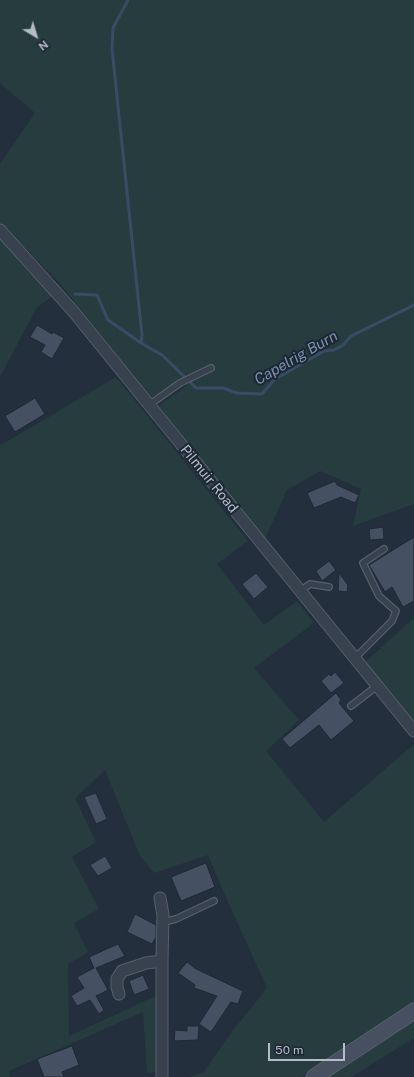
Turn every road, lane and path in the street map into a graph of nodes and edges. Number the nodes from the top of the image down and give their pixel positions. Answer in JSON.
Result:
{"nodes":[{"id":1,"x":0,"y":230,"type":"edge"},
{"id":2,"x":212,"y":368,"type":"dead end"},
{"id":3,"x":149,"y":405,"type":"junction"},
{"id":4,"x":384,"y":549,"type":"dead end"},
{"id":5,"x":329,"y":587,"type":"dead end"},
{"id":6,"x":300,"y":590,"type":"junction"},
{"id":7,"x":354,"y":658,"type":"junction"},
{"id":8,"x":378,"y":686,"type":"junction"},
{"id":9,"x":351,"y":706,"type":"dead end"},
{"id":10,"x":414,"y":731,"type":"edge"},
{"id":11,"x":160,"y":898,"type":"dead end"},
{"id":12,"x":214,"y":901,"type":"dead end"},
{"id":13,"x":163,"y":922,"type":"junction"},
{"id":14,"x":162,"y":961,"type":"junction"},
{"id":15,"x":119,"y":994,"type":"dead end"},
{"id":16,"x":414,"y":1011,"type":"edge"},
{"id":17,"x":162,"y":1077,"type":"edge"},
{"id":18,"x":314,"y":1077,"type":"edge"}],
"edges":[{"from":1,"to":3,"type":"street","name":"Pilmuir Road"},
{"from":2,"to":3,"type":"lane"},
{"from":3,"to":6,"type":"street","name":"Pilmuir Road"},
{"from":4,"to":7,"type":"lane"},
{"from":5,"to":6,"type":"lane"},
{"from":6,"to":7,"type":"street","name":"Pilmuir Road"},
{"from":7,"to":8,"type":"street","name":"Pilmuir Road"},
{"from":8,"to":9,"type":"lane"},
{"from":8,"to":10,"type":"street","name":"Pilmuir Road"},
{"from":11,"to":13,"type":"street"},
{"from":12,"to":13,"type":"lane"},
{"from":13,"to":14,"type":"street"},
{"from":14,"to":15,"type":"street"},
{"from":14,"to":17,"type":"street"},
{"from":16,"to":18,"type":"street"}]}
